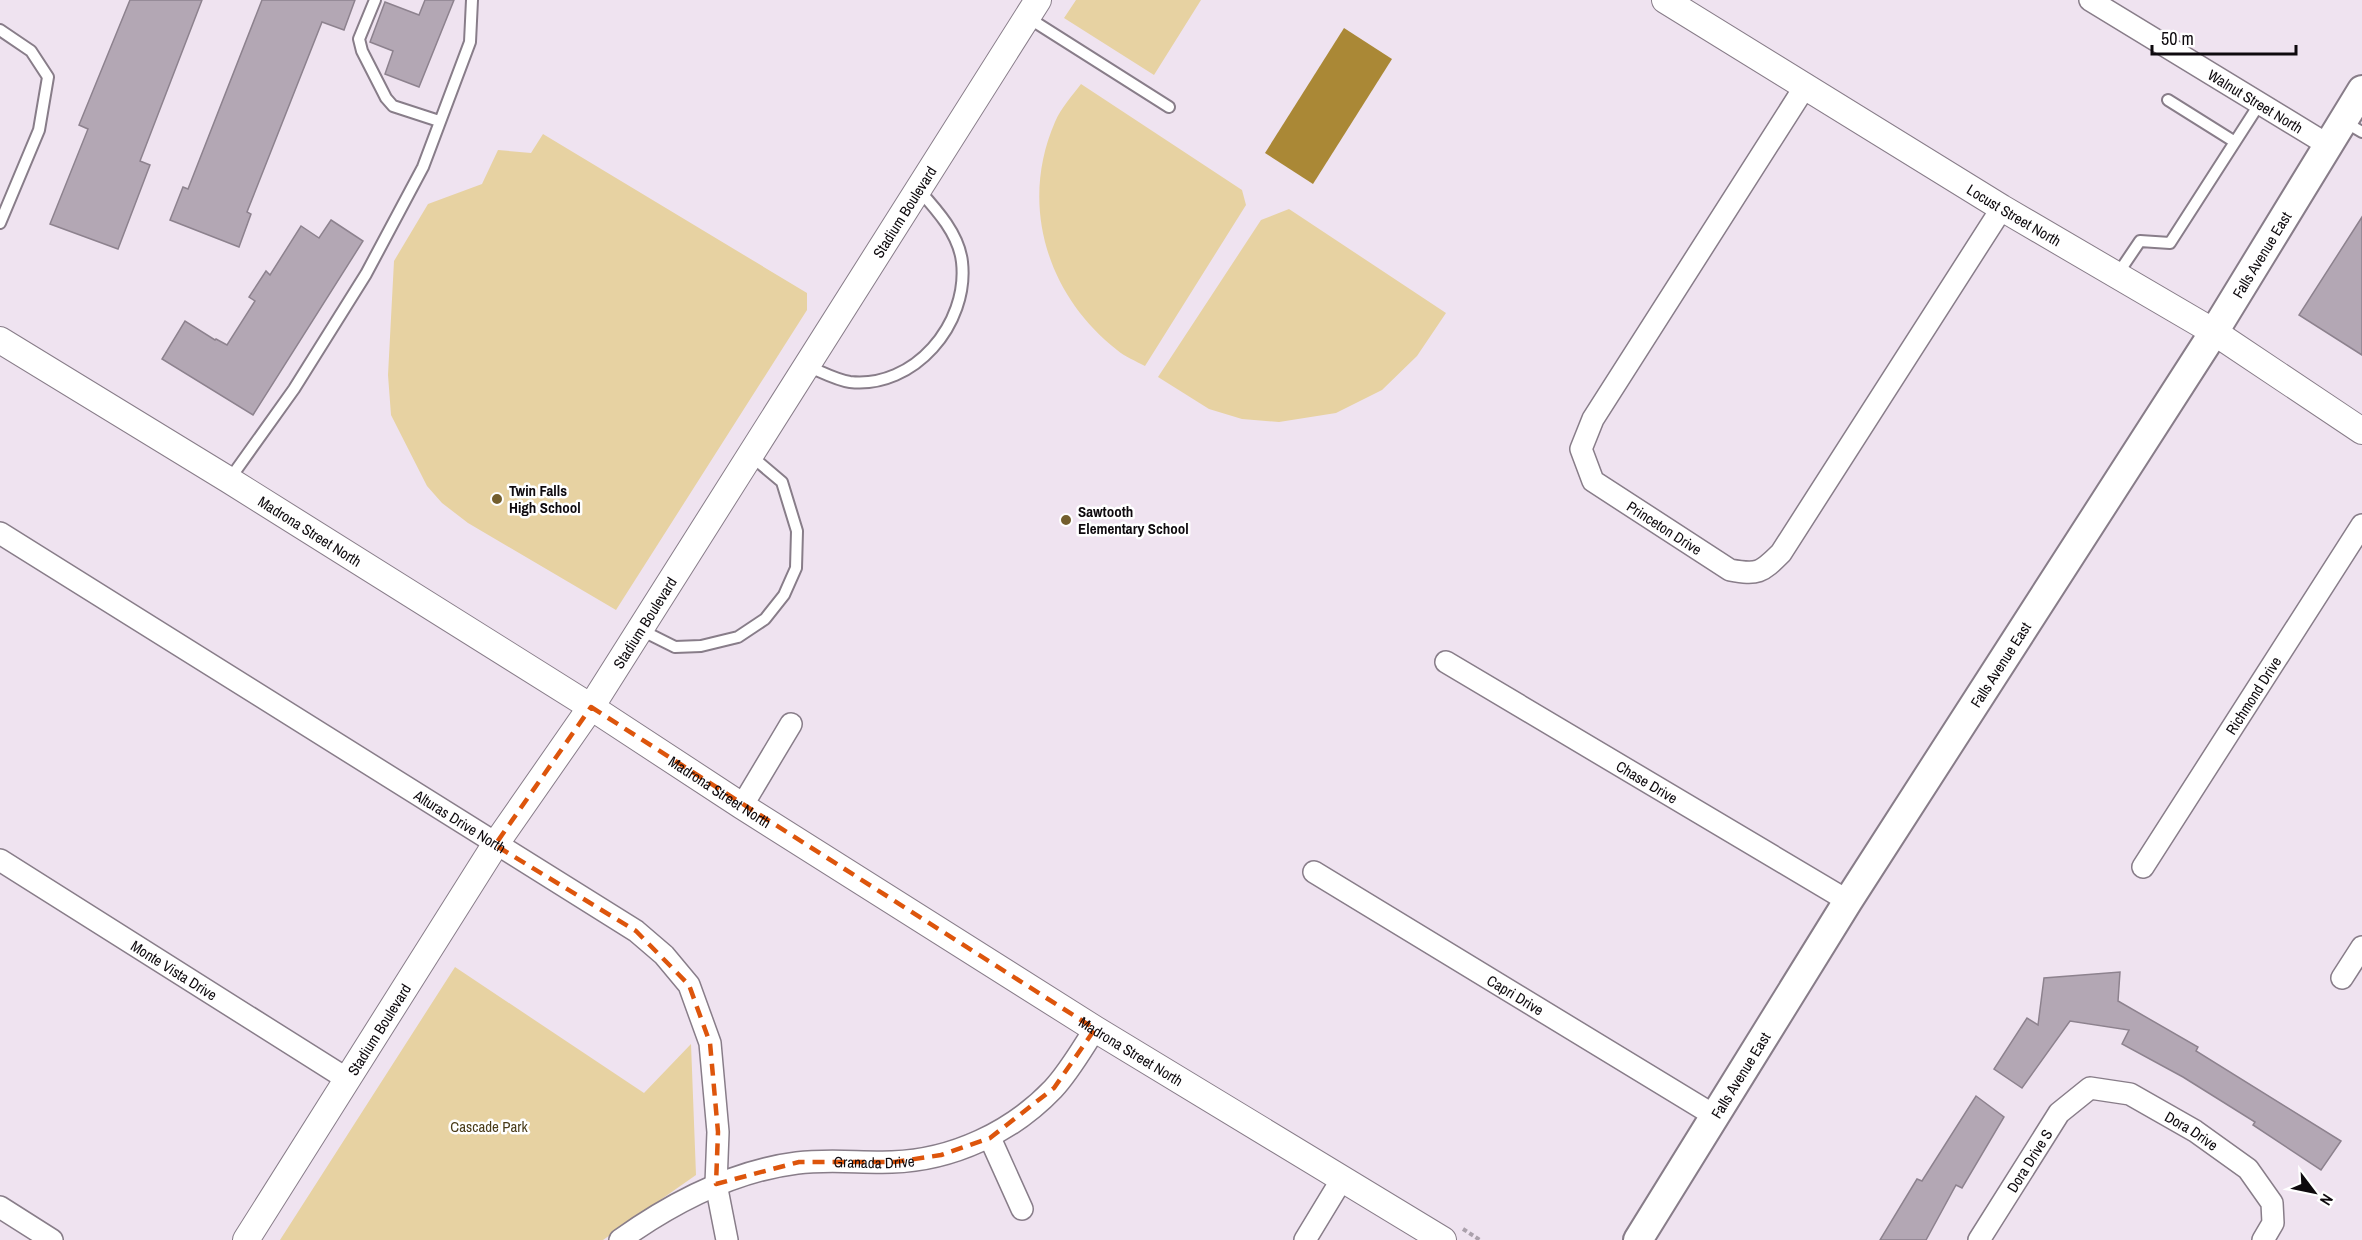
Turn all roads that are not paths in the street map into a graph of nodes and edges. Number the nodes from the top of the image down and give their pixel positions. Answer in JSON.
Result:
{"nodes":[{"id":1,"x":375,"y":0,"type":"edge"},
{"id":2,"x":471,"y":0,"type":"edge"},
{"id":3,"x":1665,"y":0,"type":"edge"},
{"id":4,"x":2090,"y":0,"type":"edge"},
{"id":5,"x":1032,"y":8,"type":"edge"},
{"id":6,"x":0,"y":30,"type":"edge"},
{"id":7,"x":1806,"y":85,"type":"junction"},
{"id":8,"x":2168,"y":100,"type":"dead end"},
{"id":9,"x":2260,"y":103,"type":"junction"},
{"id":10,"x":1169,"y":107,"type":"dead end"},
{"id":11,"x":2357,"y":110,"type":"edge"},
{"id":12,"x":439,"y":121,"type":"junction"},
{"id":13,"x":2235,"y":142,"type":"junction"},
{"id":14,"x":2328,"y":145,"type":"junction"},
{"id":15,"x":918,"y":189,"type":"junction"},
{"id":16,"x":2002,"y":208,"type":"junction"},
{"id":17,"x":0,"y":223,"type":"edge"},
{"id":18,"x":2117,"y":275,"type":"junction"},
{"id":19,"x":2214,"y":332,"type":"junction"},
{"id":20,"x":0,"y":340,"type":"edge"},
{"id":21,"x":807,"y":366,"type":"junction"},
{"id":22,"x":2362,"y":431,"type":"edge"},
{"id":23,"x":750,"y":455,"type":"junction"},
{"id":24,"x":229,"y":480,"type":"junction"},
{"id":25,"x":2362,"y":525,"type":"edge"},
{"id":26,"x":0,"y":533,"type":"edge"},
{"id":27,"x":640,"y":630,"type":"junction"},
{"id":28,"x":1446,"y":662,"type":"dead end"},
{"id":29,"x":591,"y":707,"type":"junction"},
{"id":30,"x":791,"y":724,"type":"dead end"},
{"id":31,"x":742,"y":806,"type":"junction"},
{"id":32,"x":495,"y":845,"type":"junction"},
{"id":33,"x":0,"y":860,"type":"edge"},
{"id":34,"x":2143,"y":867,"type":"dead end"},
{"id":35,"x":1314,"y":872,"type":"dead end"},
{"id":36,"x":1848,"y":901,"type":"junction"},
{"id":37,"x":2362,"y":947,"type":"edge"},
{"id":38,"x":2342,"y":978,"type":"dead end"},
{"id":39,"x":1095,"y":1029,"type":"junction"},
{"id":40,"x":347,"y":1078,"type":"junction"},
{"id":41,"x":2090,"y":1088,"type":"joint"},
{"id":42,"x":1715,"y":1116,"type":"junction"},
{"id":43,"x":990,"y":1138,"type":"junction"},
{"id":44,"x":1342,"y":1179,"type":"junction"},
{"id":45,"x":716,"y":1184,"type":"junction"},
{"id":46,"x":0,"y":1207,"type":"edge"},
{"id":47,"x":1022,"y":1209,"type":"dead end"},
{"id":48,"x":52,"y":1240,"type":"edge"},
{"id":49,"x":246,"y":1240,"type":"edge"},
{"id":50,"x":620,"y":1240,"type":"edge"},
{"id":51,"x":727,"y":1240,"type":"edge"},
{"id":52,"x":1305,"y":1240,"type":"edge"},
{"id":53,"x":1443,"y":1240,"type":"edge"},
{"id":54,"x":1638,"y":1240,"type":"edge"},
{"id":55,"x":1979,"y":1240,"type":"edge"},
{"id":56,"x":2263,"y":1240,"type":"edge"}],
"edges":[{"from":1,"to":12,"type":"lane"},
{"from":2,"to":12,"type":"lane"},
{"from":3,"to":7,"type":"street","name":"Locust Street North"},
{"from":4,"to":9,"type":"street","name":"Walnut Street North"},
{"from":5,"to":10,"type":"lane"},
{"from":5,"to":15,"type":"street","name":"Stadium Boulevard"},
{"from":6,"to":17,"type":"lane"},
{"from":7,"to":16,"type":"street","name":"Locust Street North"},
{"from":7,"to":16,"type":"street","name":"Princeton Drive"},
{"from":8,"to":13,"type":"lane"},
{"from":9,"to":13,"type":"lane"},
{"from":9,"to":14,"type":"street","name":"Walnut Street North"},
{"from":11,"to":14,"type":"main road","name":"Falls Avenue East"},
{"from":12,"to":24,"type":"lane"},
{"from":13,"to":18,"type":"lane"},
{"from":14,"to":19,"type":"main road","name":"Falls Avenue East"},
{"from":15,"to":21,"type":"street","name":"Stadium Boulevard"},
{"from":15,"to":21,"type":"lane"},
{"from":16,"to":18,"type":"street","name":"Locust Street North"},
{"from":18,"to":19,"type":"street","name":"Locust Street North"},
{"from":19,"to":22,"type":"street","name":"Locust Street North"},
{"from":19,"to":36,"type":"main road","name":"Falls Avenue East"},
{"from":20,"to":24,"type":"street","name":"Madrona Street North"},
{"from":21,"to":23,"type":"street","name":"Stadium Boulevard"},
{"from":23,"to":27,"type":"street","name":"Stadium Boulevard"},
{"from":23,"to":27,"type":"lane"},
{"from":24,"to":29,"type":"street","name":"Madrona Street North"},
{"from":25,"to":34,"type":"street","name":"Richmond Drive"},
{"from":26,"to":32,"type":"street","name":"Alturas Drive North"},
{"from":27,"to":29,"type":"street","name":"Stadium Boulevard"},
{"from":28,"to":36,"type":"street","name":"Chase Drive"},
{"from":29,"to":31,"type":"street","name":"Madrona Street North"},
{"from":29,"to":32,"type":"street","name":"Stadium Boulevard"},
{"from":30,"to":31,"type":"street"},
{"from":31,"to":39,"type":"street","name":"Madrona Street North"},
{"from":32,"to":40,"type":"street","name":"Stadium Boulevard"},
{"from":32,"to":45,"type":"street","name":"Alturas Drive North"},
{"from":33,"to":40,"type":"street","name":"Monte Vista Drive"},
{"from":35,"to":42,"type":"street","name":"Capri Drive"},
{"from":36,"to":42,"type":"main road","name":"Falls Avenue East"},
{"from":37,"to":38,"type":"street"},
{"from":39,"to":43,"type":"street","name":"Granada Drive"},
{"from":39,"to":44,"type":"street","name":"Madrona Street North"},
{"from":40,"to":49,"type":"street","name":"Stadium Boulevard"},
{"from":41,"to":55,"type":"street","name":"Dora Drive S"},
{"from":41,"to":56,"type":"street","name":"Dora Drive"},
{"from":42,"to":54,"type":"main road","name":"Falls Avenue East"},
{"from":43,"to":45,"type":"street","name":"Granada Drive"},
{"from":43,"to":47,"type":"street"},
{"from":44,"to":52,"type":"street"},
{"from":44,"to":53,"type":"street","name":"Madrona Street North"},
{"from":45,"to":50,"type":"street","name":"Granada Drive"},
{"from":45,"to":51,"type":"street","name":"Alturas Drive North"},
{"from":46,"to":48,"type":"street"}]}
